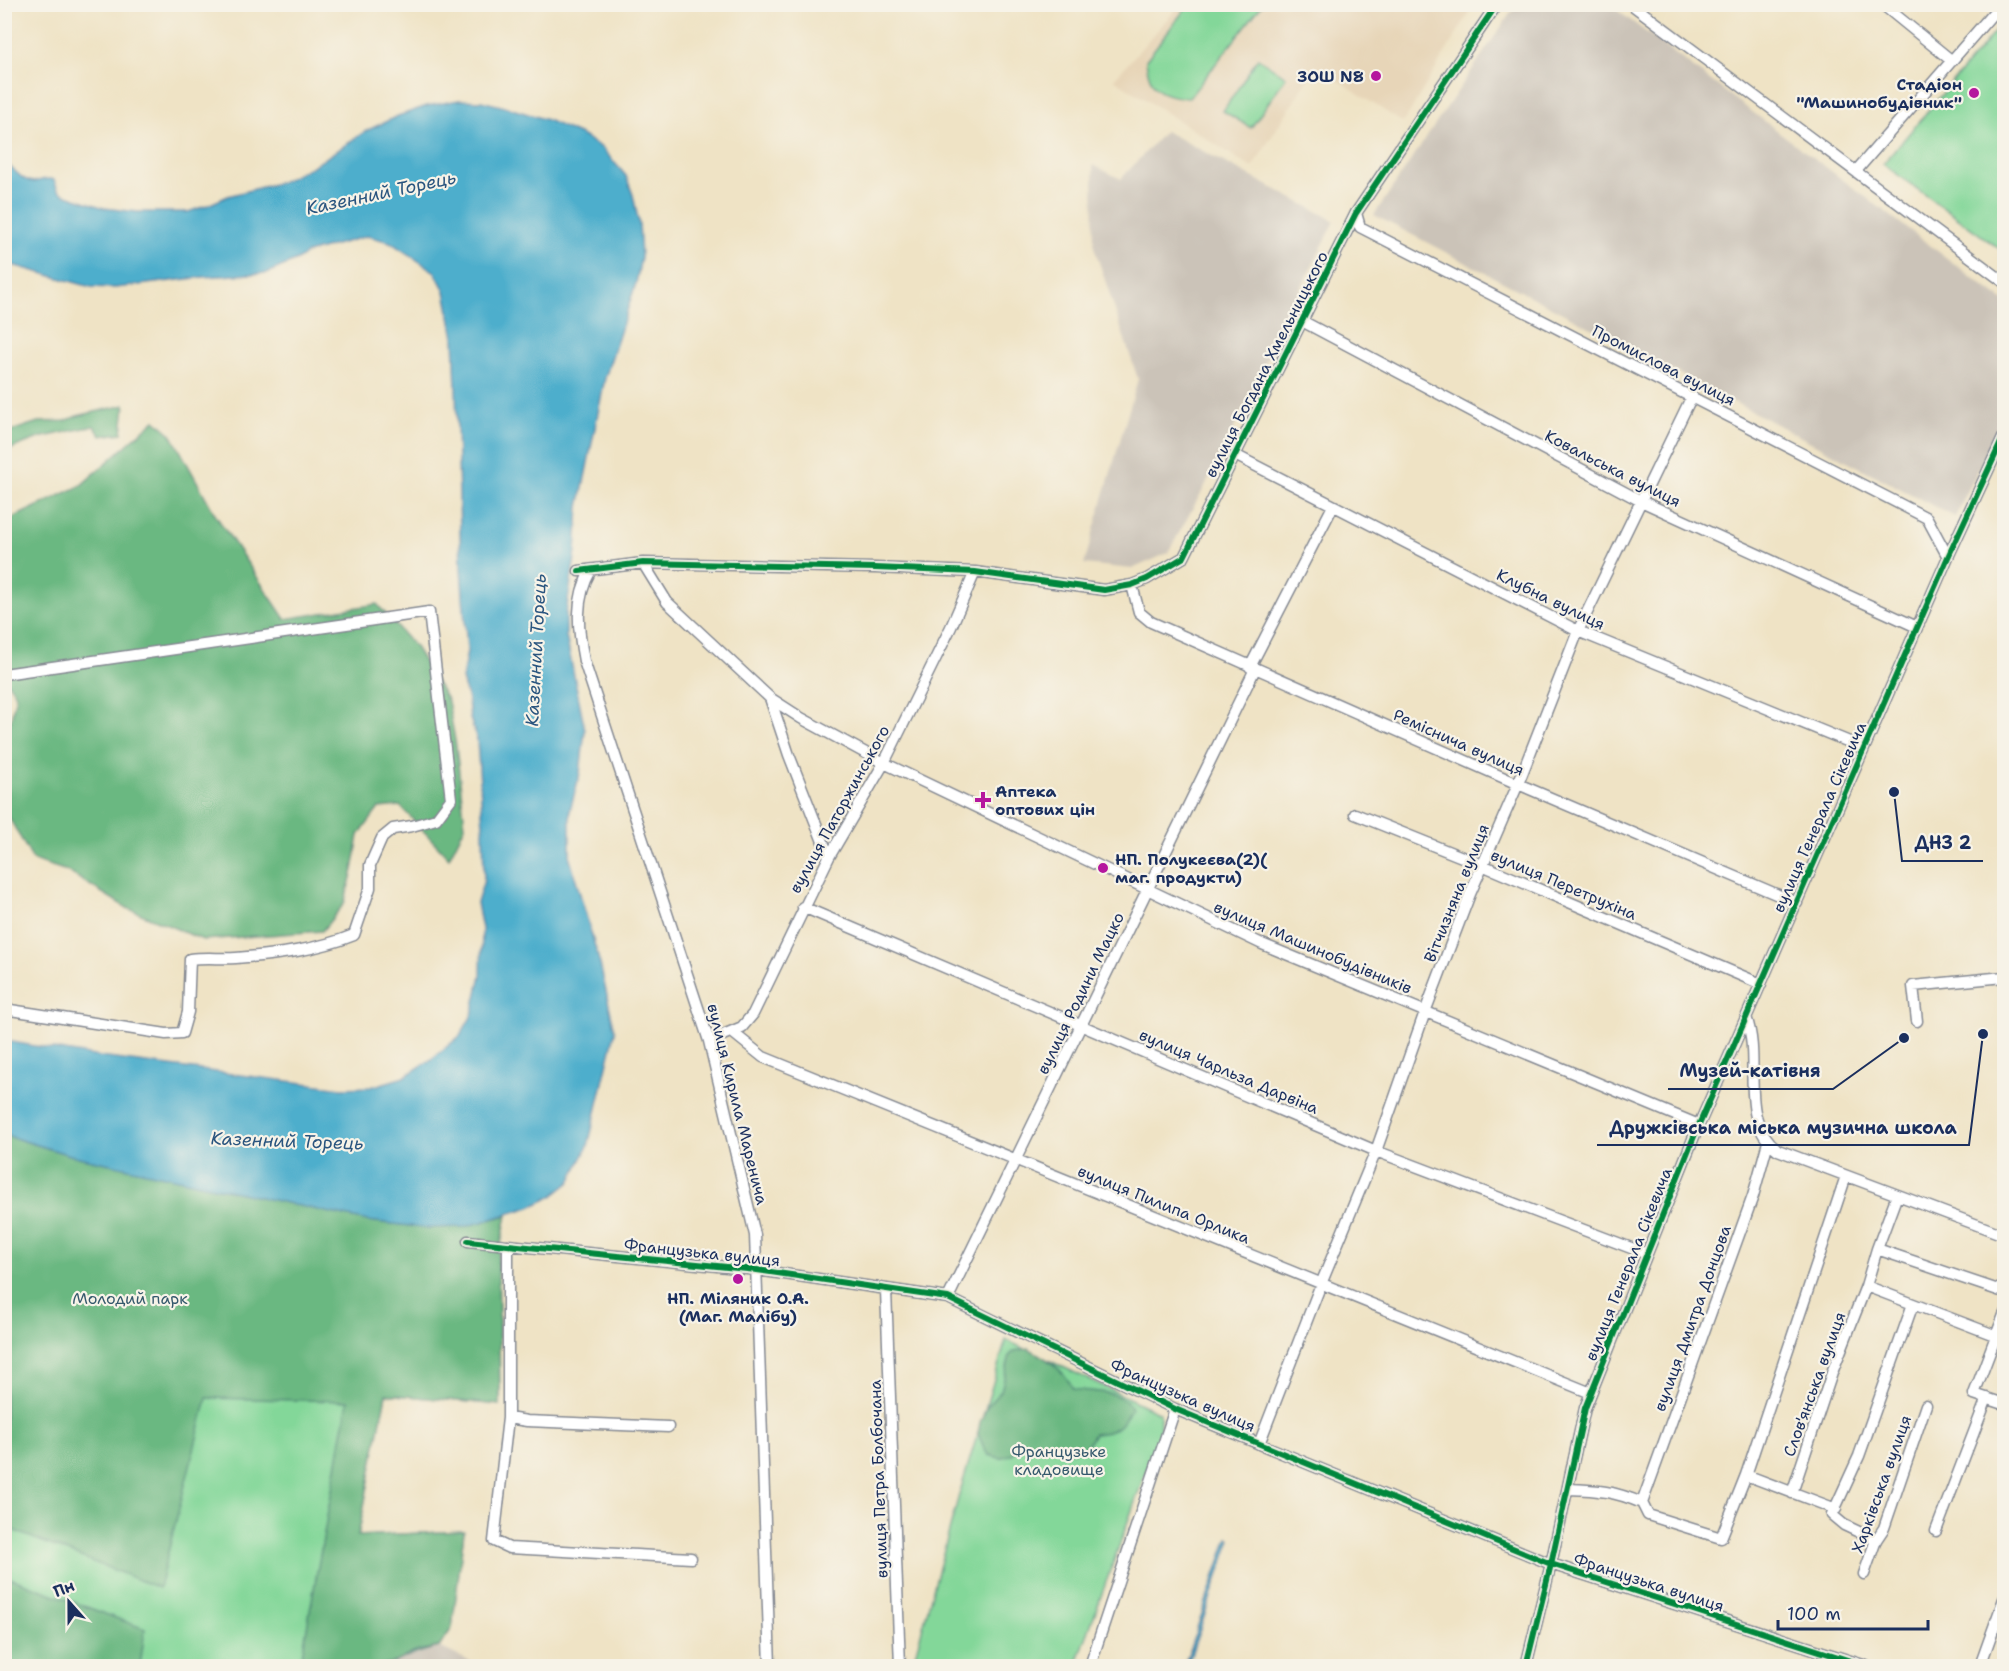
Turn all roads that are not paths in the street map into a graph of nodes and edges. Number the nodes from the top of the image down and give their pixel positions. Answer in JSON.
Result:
{"nodes":[{"id":1,"x":1497,"y":4,"type":"edge"},
{"id":2,"x":1631,"y":4,"type":"edge"},
{"id":3,"x":1882,"y":4,"type":"edge"},
{"id":4,"x":2001,"y":4,"type":"edge"},
{"id":5,"x":1952,"y":61,"type":"junction"},
{"id":6,"x":1856,"y":171,"type":"junction"},
{"id":7,"x":1356,"y":213,"type":"junction"},
{"id":8,"x":2004,"y":282,"type":"edge"},
{"id":9,"x":1302,"y":321,"type":"junction"},
{"id":10,"x":1692,"y":396,"type":"junction"},
{"id":11,"x":2004,"y":436,"type":"edge"},
{"id":12,"x":1235,"y":455,"type":"junction"},
{"id":13,"x":1641,"y":501,"type":"junction"},
{"id":14,"x":1333,"y":506,"type":"junction"},
{"id":15,"x":1948,"y":557,"type":"junction"},
{"id":16,"x":643,"y":563,"type":"junction"},
{"id":17,"x":585,"y":570,"type":"joint"},
{"id":18,"x":975,"y":572,"type":"junction"},
{"id":19,"x":1132,"y":585,"type":"junction"},
{"id":20,"x":1917,"y":627,"type":"junction"},
{"id":21,"x":1578,"y":631,"type":"junction"},
{"id":22,"x":1252,"y":668,"type":"junction"},
{"id":23,"x":4,"y":674,"type":"edge"},
{"id":24,"x":770,"y":698,"type":"junction"},
{"id":25,"x":1864,"y":748,"type":"junction"},
{"id":26,"x":884,"y":763,"type":"junction"},
{"id":27,"x":1518,"y":784,"type":"junction"},
{"id":28,"x":1355,"y":814,"type":"dead end"},
{"id":29,"x":829,"y":856,"type":"junction"},
{"id":30,"x":1482,"y":865,"type":"junction"},
{"id":31,"x":1147,"y":890,"type":"junction"},
{"id":32,"x":1797,"y":903,"type":"junction"},
{"id":33,"x":803,"y":907,"type":"junction"},
{"id":34,"x":2004,"y":977,"type":"edge"},
{"id":35,"x":1761,"y":984,"type":"junction"},
{"id":36,"x":4,"y":1009,"type":"edge"},
{"id":37,"x":1425,"y":1012,"type":"junction"},
{"id":38,"x":1746,"y":1017,"type":"junction"},
{"id":39,"x":1917,"y":1021,"type":"dead end"},
{"id":40,"x":1081,"y":1025,"type":"junction"},
{"id":41,"x":732,"y":1032,"type":"junction"},
{"id":42,"x":710,"y":1041,"type":"junction"},
{"id":43,"x":1699,"y":1125,"type":"junction"},
{"id":44,"x":1768,"y":1142,"type":"junction"},
{"id":45,"x":1376,"y":1151,"type":"junction"},
{"id":46,"x":1015,"y":1160,"type":"junction"},
{"id":47,"x":1846,"y":1176,"type":"junction"},
{"id":48,"x":1897,"y":1195,"type":"junction"},
{"id":49,"x":2004,"y":1235,"type":"edge"},
{"id":50,"x":468,"y":1241,"type":"dead end"},
{"id":51,"x":508,"y":1245,"type":"junction"},
{"id":52,"x":1877,"y":1249,"type":"junction"},
{"id":53,"x":1647,"y":1254,"type":"junction"},
{"id":54,"x":757,"y":1270,"type":"junction"},
{"id":55,"x":1321,"y":1284,"type":"junction"},
{"id":56,"x":1866,"y":1286,"type":"junction"},
{"id":57,"x":886,"y":1290,"type":"junction"},
{"id":58,"x":2004,"y":1292,"type":"edge"},
{"id":59,"x":948,"y":1298,"type":"junction"},
{"id":60,"x":1913,"y":1304,"type":"junction"},
{"id":61,"x":2004,"y":1315,"type":"edge"},
{"id":62,"x":1996,"y":1336,"type":"junction"},
{"id":63,"x":1591,"y":1393,"type":"junction"},
{"id":64,"x":1984,"y":1397,"type":"junction"},
{"id":65,"x":2004,"y":1404,"type":"edge"},
{"id":66,"x":1926,"y":1405,"type":"dead end"},
{"id":67,"x":1175,"y":1410,"type":"junction"},
{"id":68,"x":508,"y":1418,"type":"junction"},
{"id":69,"x":668,"y":1427,"type":"dead end"},
{"id":70,"x":1259,"y":1444,"type":"junction"},
{"id":71,"x":1746,"y":1475,"type":"junction"},
{"id":72,"x":1568,"y":1488,"type":"junction"},
{"id":73,"x":1792,"y":1493,"type":"junction"},
{"id":74,"x":1642,"y":1503,"type":"junction"},
{"id":75,"x":1836,"y":1509,"type":"junction"},
{"id":76,"x":1936,"y":1531,"type":"dead end"},
{"id":77,"x":1876,"y":1539,"type":"junction"},
{"id":78,"x":691,"y":1558,"type":"dead end"},
{"id":79,"x":1551,"y":1564,"type":"junction"},
{"id":80,"x":1864,"y":1574,"type":"dead end"},
{"id":81,"x":2004,"y":1599,"type":"edge"},
{"id":82,"x":770,"y":1666,"type":"edge"},
{"id":83,"x":900,"y":1666,"type":"edge"},
{"id":84,"x":1090,"y":1666,"type":"edge"},
{"id":85,"x":1526,"y":1666,"type":"edge"},
{"id":86,"x":1866,"y":1666,"type":"edge"},
{"id":87,"x":1980,"y":1666,"type":"edge"}],
"edges":[{"from":1,"to":7,"type":"street","name":"вулиця Богдана Хмельницького"},
{"from":2,"to":6,"type":"street"},
{"from":3,"to":5,"type":"street"},
{"from":4,"to":5,"type":"street"},
{"from":5,"to":6,"type":"street"},
{"from":6,"to":8,"type":"street"},
{"from":7,"to":9,"type":"street","name":"вулиця Богдана Хмельницького"},
{"from":7,"to":10,"type":"street","name":"Промислова вулиця"},
{"from":9,"to":12,"type":"street","name":"вулиця Богдана Хмельницького"},
{"from":9,"to":13,"type":"street","name":"Ковальська вулиця"},
{"from":10,"to":13,"type":"street","name":"Вітчизняна вулиця"},
{"from":10,"to":15,"type":"street","name":"Промислова вулиця"},
{"from":11,"to":15,"type":"street","name":"вулиця Генерала Сікевича"},
{"from":12,"to":14,"type":"street","name":"Клубна вулиця"},
{"from":12,"to":19,"type":"street","name":"вулиця Богдана Хмельницького"},
{"from":13,"to":20,"type":"street","name":"Ковальська вулиця"},
{"from":13,"to":21,"type":"street","name":"Вітчизняна вулиця"},
{"from":14,"to":21,"type":"street","name":"Клубна вулиця"},
{"from":14,"to":22,"type":"street","name":"вулиця Родини Мацко"},
{"from":15,"to":20,"type":"street","name":"вулиця Генерала Сікевича"},
{"from":16,"to":17,"type":"street","name":"вулиця Богдана Хмельницького"},
{"from":16,"to":18,"type":"street","name":"вулиця Богдана Хмельницького"},
{"from":16,"to":24,"type":"street","name":"вулиця Машинобудівників"},
{"from":17,"to":42,"type":"street","name":"вулиця Кирила Маренича"},
{"from":18,"to":19,"type":"street","name":"вулиця Богдана Хмельницького"},
{"from":18,"to":26,"type":"street","name":"вулиця Паторжинського"},
{"from":19,"to":22,"type":"street","name":"Реміснича вулиця"},
{"from":20,"to":25,"type":"street","name":"вулиця Генерала Сікевича"},
{"from":21,"to":25,"type":"street","name":"Клубна вулиця"},
{"from":21,"to":27,"type":"street","name":"Вітчизняна вулиця"},
{"from":22,"to":27,"type":"street","name":"Реміснича вулиця"},
{"from":22,"to":31,"type":"street","name":"вулиця Родини Мацко"},
{"from":23,"to":36,"type":"street"},
{"from":24,"to":26,"type":"street","name":"вулиця Машинобудівників"},
{"from":24,"to":29,"type":"street"},
{"from":25,"to":32,"type":"street","name":"вулиця Генерала Сікевича"},
{"from":26,"to":29,"type":"street","name":"вулиця Паторжинського"},
{"from":26,"to":31,"type":"street","name":"вулиця Машинобудівників"},
{"from":27,"to":30,"type":"street","name":"Вітчизняна вулиця"},
{"from":27,"to":32,"type":"street","name":"Реміснича вулиця"},
{"from":28,"to":30,"type":"street","name":"вулиця Перетрухіна"},
{"from":29,"to":33,"type":"street","name":"вулиця Паторжинського"},
{"from":30,"to":35,"type":"street","name":"вулиця Перетрухіна"},
{"from":30,"to":37,"type":"street","name":"Вітчизняна вулиця"},
{"from":31,"to":37,"type":"street","name":"вулиця Машинобудівників"},
{"from":31,"to":40,"type":"street","name":"вулиця Родини Мацко"},
{"from":32,"to":35,"type":"street","name":"вулиця Генерала Сікевича"},
{"from":33,"to":40,"type":"street","name":"вулиця Чарльза Дарвіна"},
{"from":33,"to":41,"type":"street","name":"вулиця Паторжинського"},
{"from":34,"to":39,"type":"street"},
{"from":35,"to":38,"type":"street","name":"вулиця Генерала Сікевича"},
{"from":37,"to":43,"type":"street","name":"вулиця Машинобудівників"},
{"from":37,"to":45,"type":"street","name":"Вітчизняна вулиця"},
{"from":38,"to":43,"type":"street","name":"вулиця Генерала Сікевича"},
{"from":38,"to":44,"type":"street"},
{"from":40,"to":45,"type":"street","name":"вулиця Чарльза Дарвіна"},
{"from":40,"to":46,"type":"street","name":"вулиця Родини Мацко"},
{"from":41,"to":42,"type":"street","name":"вулиця Паторжинського"},
{"from":41,"to":46,"type":"street","name":"вулиця Пилипа Орлика"},
{"from":42,"to":54,"type":"street","name":"вулиця Кирила Маренича"},
{"from":43,"to":53,"type":"street","name":"вулиця Генерала Сікевича"},
{"from":44,"to":47,"type":"street"},
{"from":44,"to":74,"type":"street","name":"вулиця Дмитра Донцова"},
{"from":45,"to":53,"type":"street","name":"вулиця Чарльза Дарвіна"},
{"from":45,"to":55,"type":"street","name":"Вітчизняна вулиця"},
{"from":46,"to":55,"type":"street","name":"вулиця Пилипа Орлика"},
{"from":46,"to":59,"type":"street","name":"вулиця Родини Мацко"},
{"from":47,"to":48,"type":"street"},
{"from":47,"to":71,"type":"street"},
{"from":48,"to":49,"type":"street"},
{"from":48,"to":52,"type":"street","name":"Слов'янська вулиця"},
{"from":50,"to":51,"type":"street","name":"Французька вулиця"},
{"from":51,"to":54,"type":"street","name":"Французька вулиця"},
{"from":51,"to":68,"type":"street"},
{"from":52,"to":56,"type":"street","name":"Слов'янська вулиця"},
{"from":52,"to":58,"type":"street"},
{"from":53,"to":63,"type":"street","name":"вулиця Генерала Сікевича"},
{"from":54,"to":57,"type":"street","name":"Французька вулиця"},
{"from":54,"to":82,"type":"street","name":"вулиця Кирила Маренича"},
{"from":55,"to":63,"type":"street","name":"вулиця Пилипа Орлика"},
{"from":55,"to":70,"type":"street","name":"Вітчизняна вулиця"},
{"from":56,"to":60,"type":"street"},
{"from":56,"to":73,"type":"street","name":"Слов'янська вулиця"},
{"from":57,"to":59,"type":"street","name":"Французька вулиця"},
{"from":57,"to":83,"type":"street","name":"вулиця Петра Болбочана"},
{"from":59,"to":67,"type":"street","name":"Французька вулиця"},
{"from":60,"to":62,"type":"street"},
{"from":60,"to":75,"type":"street"},
{"from":61,"to":62,"type":"street"},
{"from":62,"to":64,"type":"street"},
{"from":63,"to":72,"type":"street","name":"вулиця Генерала Сікевича"},
{"from":64,"to":65,"type":"street"},
{"from":64,"to":76,"type":"street"},
{"from":66,"to":77,"type":"street","name":"Харківська вулиця"},
{"from":67,"to":70,"type":"street","name":"Французька вулиця"},
{"from":67,"to":84,"type":"street"},
{"from":68,"to":69,"type":"street"},
{"from":68,"to":78,"type":"street"},
{"from":70,"to":79,"type":"street","name":"Французька вулиця"},
{"from":71,"to":73,"type":"street"},
{"from":71,"to":74,"type":"street"},
{"from":72,"to":74,"type":"street"},
{"from":72,"to":79,"type":"street","name":"вулиця Генерала Сікевича"},
{"from":73,"to":75,"type":"street"},
{"from":75,"to":77,"type":"street"},
{"from":77,"to":80,"type":"street","name":"Харківська вулиця"},
{"from":79,"to":85,"type":"street","name":"вулиця Генерала Сікевича"},
{"from":79,"to":86,"type":"street","name":"Французька вулиця"},
{"from":81,"to":87,"type":"street"}]}
